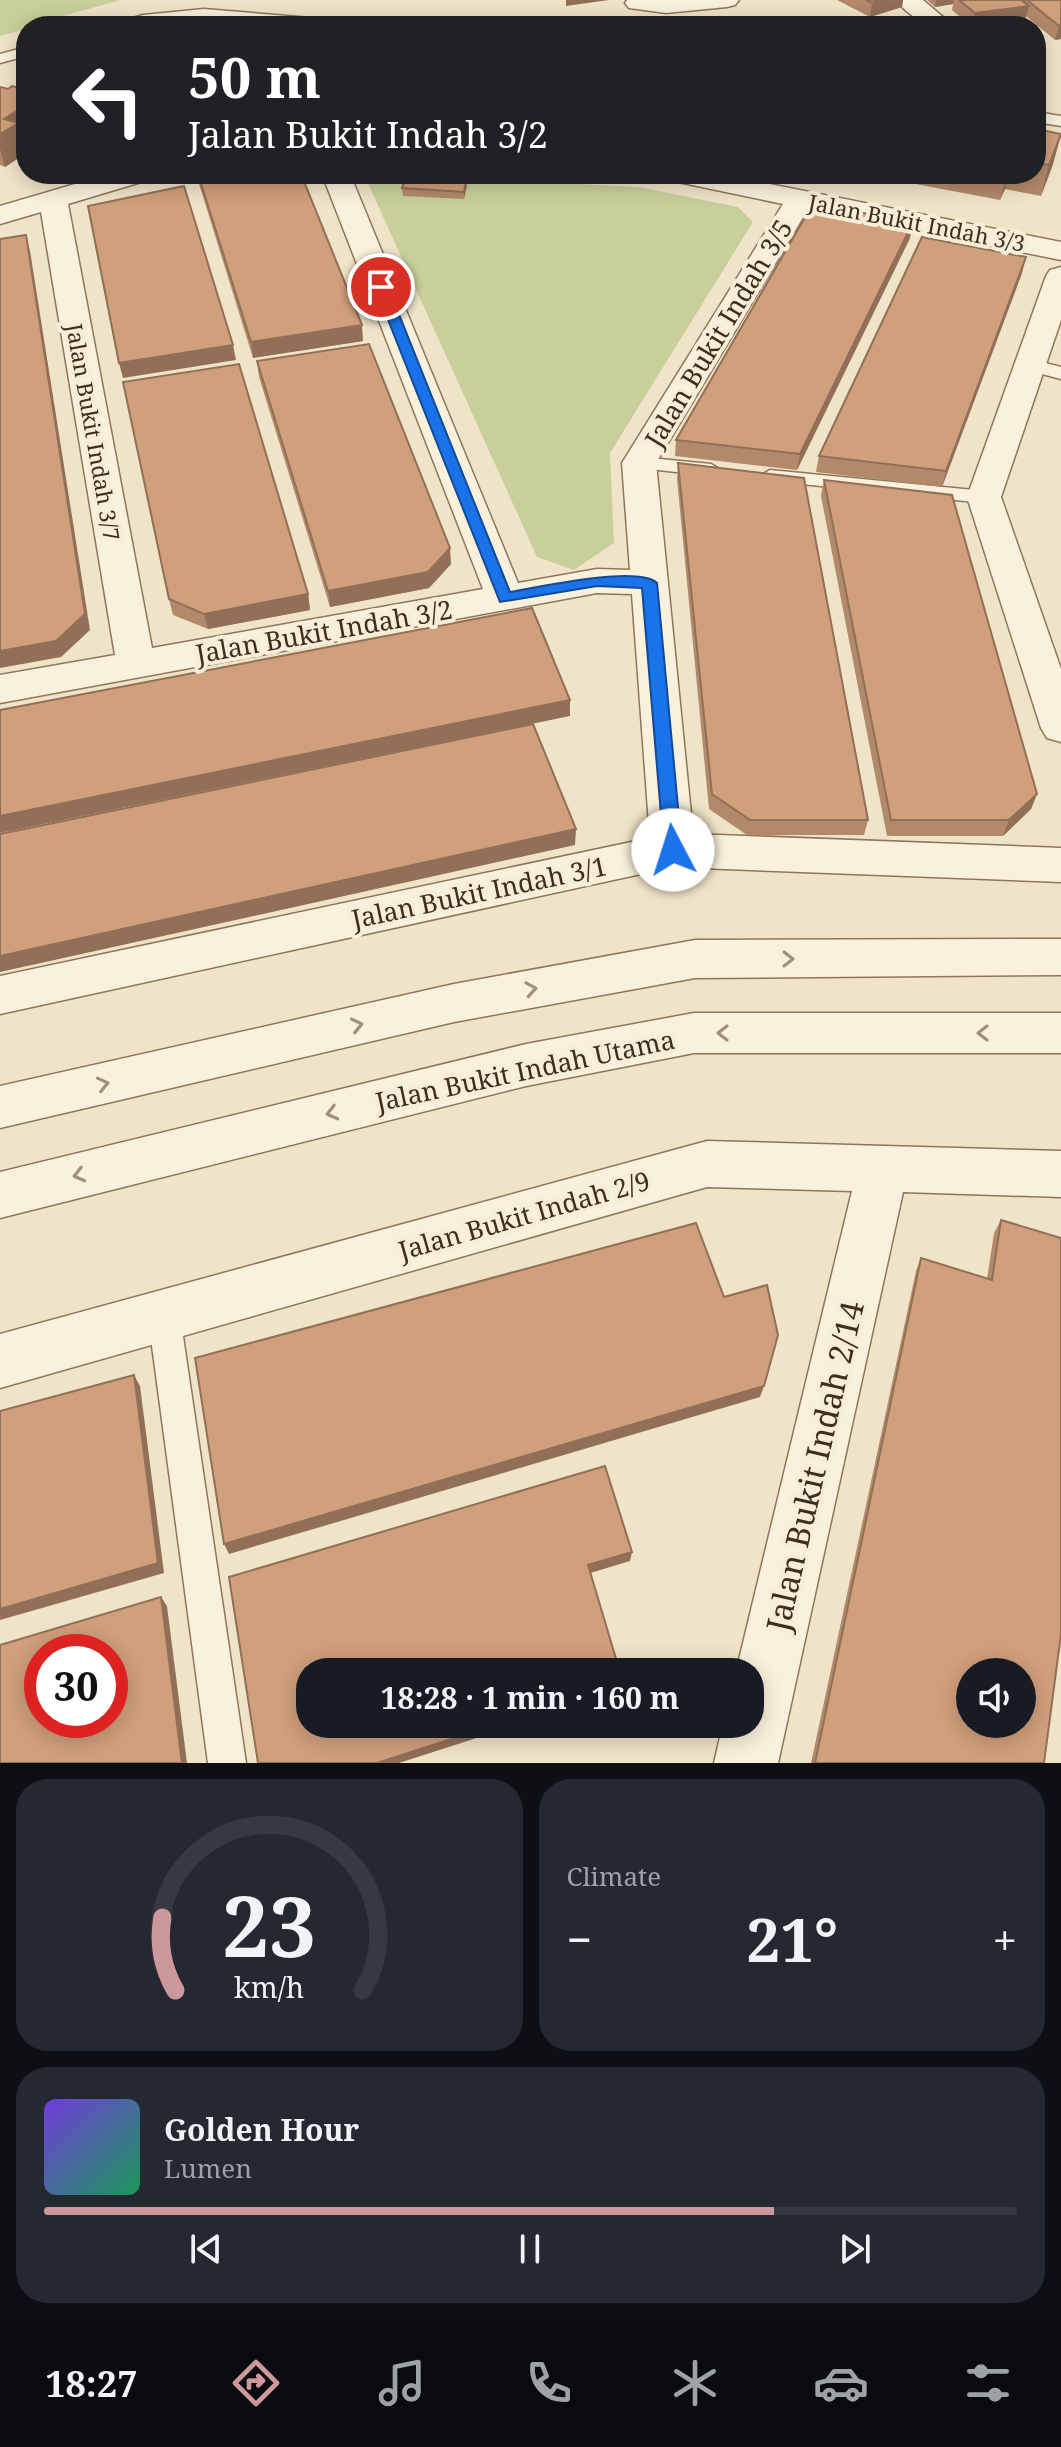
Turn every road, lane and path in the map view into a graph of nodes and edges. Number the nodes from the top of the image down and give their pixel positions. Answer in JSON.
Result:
{"nodes":[{"id":1,"x":727,"y":0,"type":"edge"},
{"id":2,"x":908,"y":0,"type":"edge"},
{"id":3,"x":637,"y":3,"type":"dead end"},
{"id":4,"x":158,"y":16,"type":"edge"},
{"id":5,"x":245,"y":16,"type":"edge"},
{"id":6,"x":930,"y":16,"type":"edge"},
{"id":7,"x":104,"y":184,"type":"edge"},
{"id":8,"x":340,"y":184,"type":"edge"},
{"id":9,"x":727,"y":184,"type":"edge"},
{"id":10,"x":53,"y":199,"type":"junction"},
{"id":11,"x":800,"y":199,"type":"junction"},
{"id":12,"x":0,"y":215,"type":"edge"},
{"id":13,"x":1061,"y":251,"type":"edge"},
{"id":14,"x":1061,"y":276,"type":"edge"},
{"id":15,"x":1046,"y":369,"type":"edge"},
{"id":16,"x":639,"y":463,"type":"junction"},
{"id":17,"x":984,"y":497,"type":"junction"},
{"id":18,"x":649,"y":583,"type":"junction"},
{"id":19,"x":505,"y":598,"type":"junction"},
{"id":20,"x":136,"y":665,"type":"junction"},
{"id":21,"x":0,"y":689,"type":"edge"},
{"id":22,"x":1061,"y":728,"type":"edge"},
{"id":23,"x":673,"y":850,"type":"junction"},
{"id":24,"x":1061,"y":865,"type":"edge"},
{"id":25,"x":1061,"y":957,"type":"edge"},
{"id":26,"x":0,"y":995,"type":"edge"},
{"id":27,"x":1061,"y":1033,"type":"edge"},
{"id":28,"x":0,"y":1107,"type":"edge"},
{"id":29,"x":882,"y":1170,"type":"junction"},
{"id":30,"x":1061,"y":1174,"type":"edge"},
{"id":31,"x":0,"y":1195,"type":"edge"},
{"id":32,"x":164,"y":1316,"type":"junction"},
{"id":33,"x":0,"y":1361,"type":"edge"},
{"id":34,"x":227,"y":1763,"type":"edge"},
{"id":35,"x":746,"y":1763,"type":"edge"}],
"edges":[{"from":1,"to":3,"type":"street"},
{"from":2,"to":6,"type":"street"},
{"from":4,"to":5,"type":"lane"},
{"from":7,"to":10,"type":"street"},
{"from":8,"to":19,"type":"street"},
{"from":9,"to":11,"type":"street","name":"Jalan Bukit Indah 3/3"},
{"from":10,"to":12,"type":"street"},
{"from":10,"to":20,"type":"street","name":"Jalan Bukit Indah 3/7"},
{"from":11,"to":13,"type":"street","name":"Jalan Bukit Indah 3/3"},
{"from":11,"to":16,"type":"street","name":"Jalan Bukit Indah 3/5"},
{"from":14,"to":15,"type":"street"},
{"from":15,"to":17,"type":"street"},
{"from":16,"to":17,"type":"lane"},
{"from":16,"to":18,"type":"street","name":"Jalan Bukit Indah 3/5"},
{"from":17,"to":22,"type":"street"},
{"from":18,"to":19,"type":"street","name":"Jalan Bukit Indah 3/2"},
{"from":18,"to":23,"type":"street","name":"Jalan Bukit Indah 3/5"},
{"from":19,"to":20,"type":"street","name":"Jalan Bukit Indah 3/2"},
{"from":20,"to":21,"type":"street","name":"Jalan Bukit Indah 3/2"},
{"from":23,"to":24,"type":"street","name":"Jalan Bukit Indah 3/1"},
{"from":23,"to":26,"type":"street","name":"Jalan Bukit Indah 3/1"},
{"from":28,"to":25,"type":"street","one_way":true},
{"from":27,"to":31,"type":"street","name":"Jalan Bukit Indah Utama","one_way":true},
{"from":29,"to":30,"type":"street","name":"Jalan Bukit Indah 2/9"},
{"from":29,"to":32,"type":"street","name":"Jalan Bukit Indah 2/9"},
{"from":29,"to":35,"type":"street","name":"Jalan Bukit Indah 2/14"},
{"from":32,"to":33,"type":"street","name":"Jalan Bukit Indah 2/9"},
{"from":32,"to":34,"type":"lane"}]}
